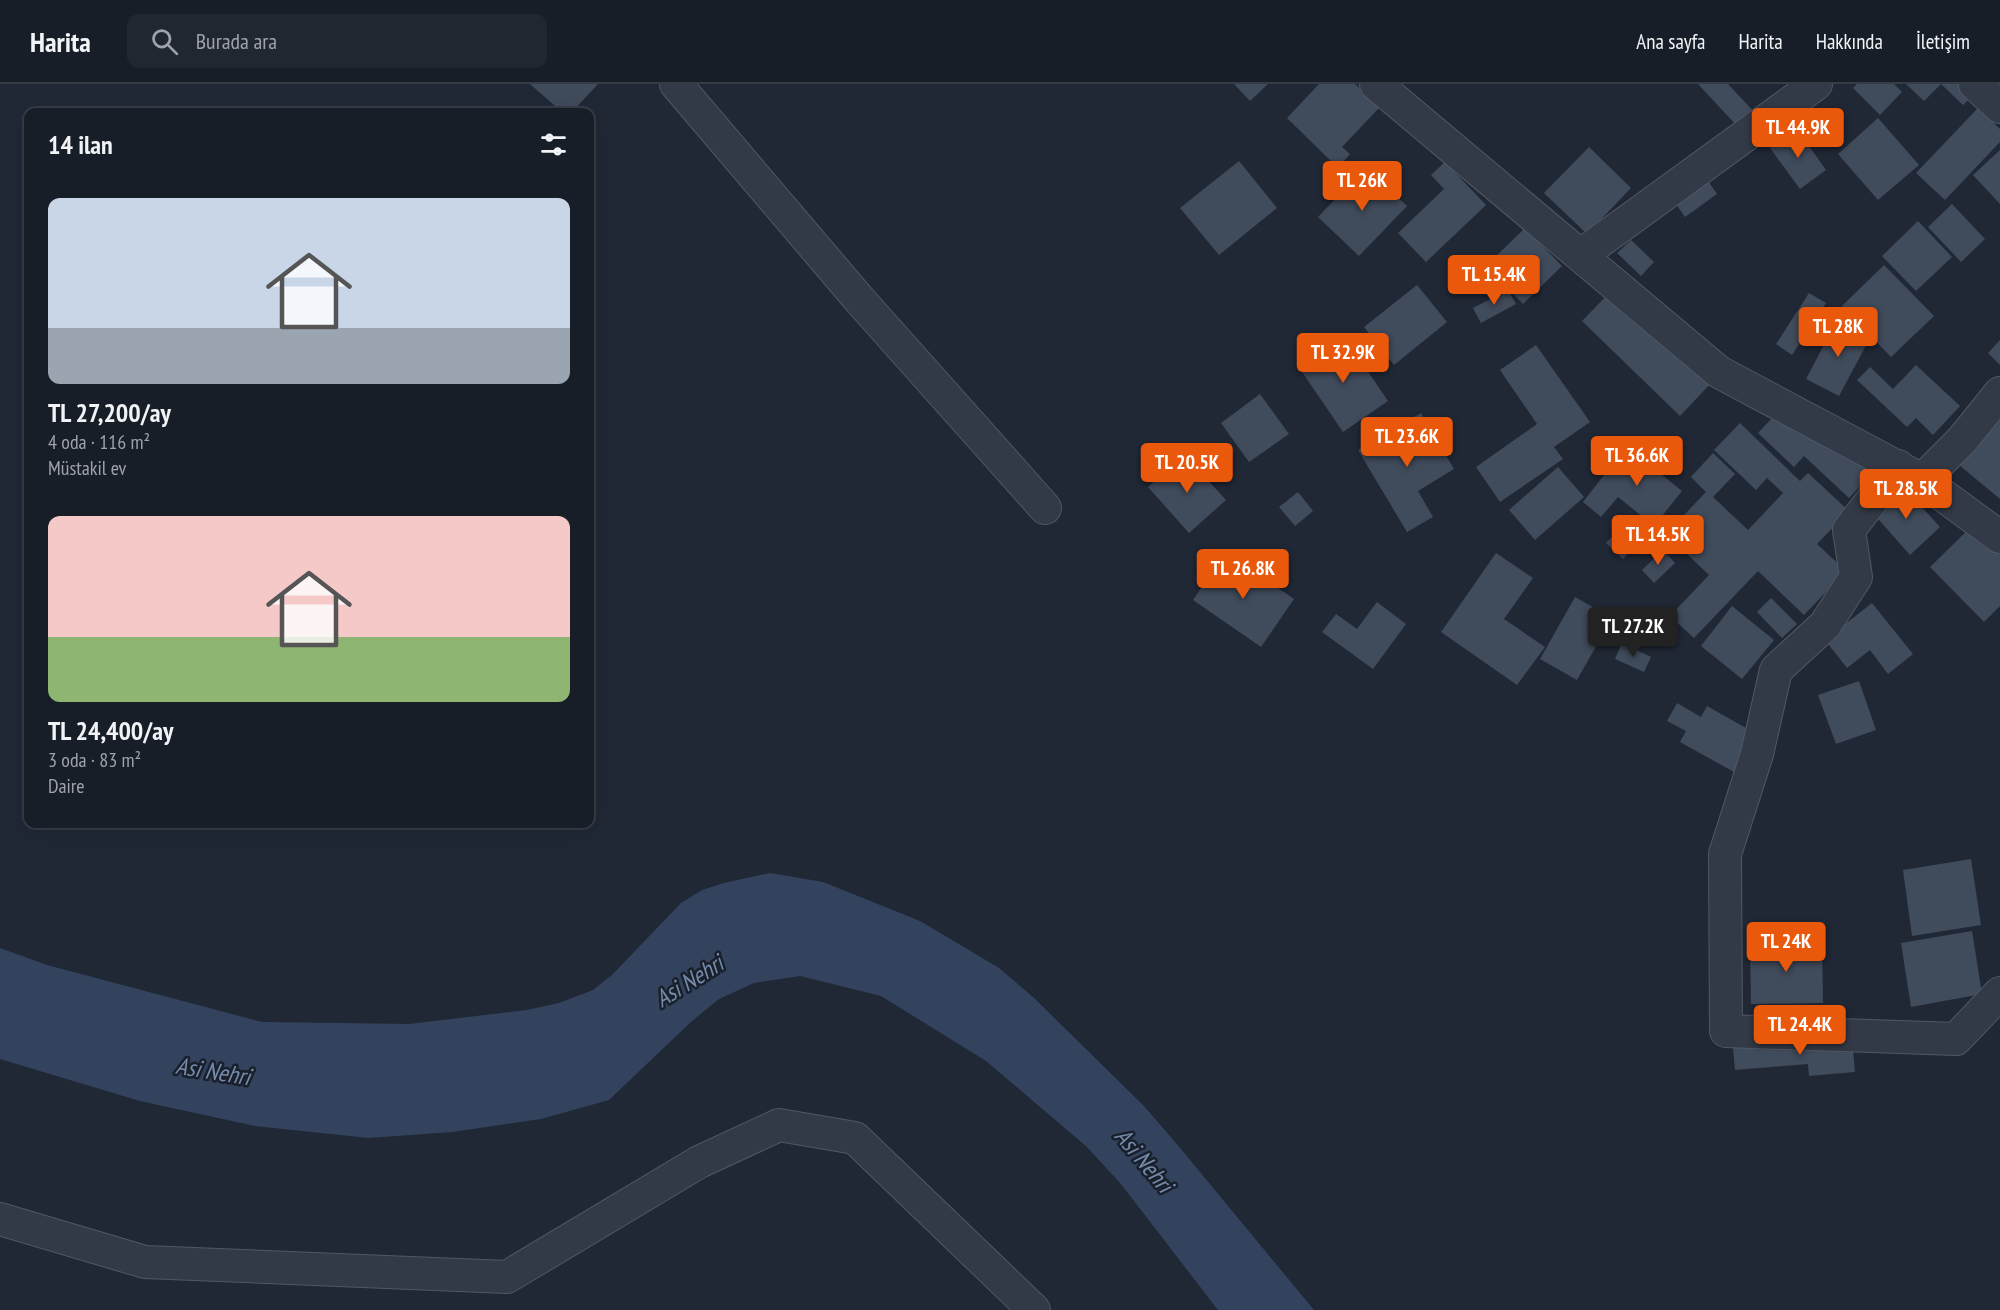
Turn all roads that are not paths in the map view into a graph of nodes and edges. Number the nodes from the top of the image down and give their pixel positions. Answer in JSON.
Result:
{"nodes":[{"id":1,"x":676,"y":84,"type":"edge"},
{"id":2,"x":1376,"y":84,"type":"edge"},
{"id":3,"x":1816,"y":84,"type":"edge"},
{"id":4,"x":1975,"y":84,"type":"edge"},
{"id":5,"x":2000,"y":107,"type":"edge"},
{"id":6,"x":1581,"y":255,"type":"junction"},
{"id":7,"x":2000,"y":393,"type":"edge"},
{"id":8,"x":1910,"y":473,"type":"junction"},
{"id":9,"x":1045,"y":508,"type":"dead end"},
{"id":10,"x":2000,"y":537,"type":"edge"},
{"id":11,"x":2000,"y":993,"type":"edge"},
{"id":12,"x":0,"y":1219,"type":"edge"},
{"id":13,"x":1034,"y":1310,"type":"edge"}],
"edges":[{"from":1,"to":9,"type":"street"},
{"from":2,"to":6,"type":"street"},
{"from":3,"to":6,"type":"street"},
{"from":4,"to":5,"type":"street"},
{"from":6,"to":8,"type":"street"},
{"from":7,"to":8,"type":"street"},
{"from":8,"to":10,"type":"street"},
{"from":8,"to":11,"type":"street"},
{"from":12,"to":13,"type":"street"}]}
